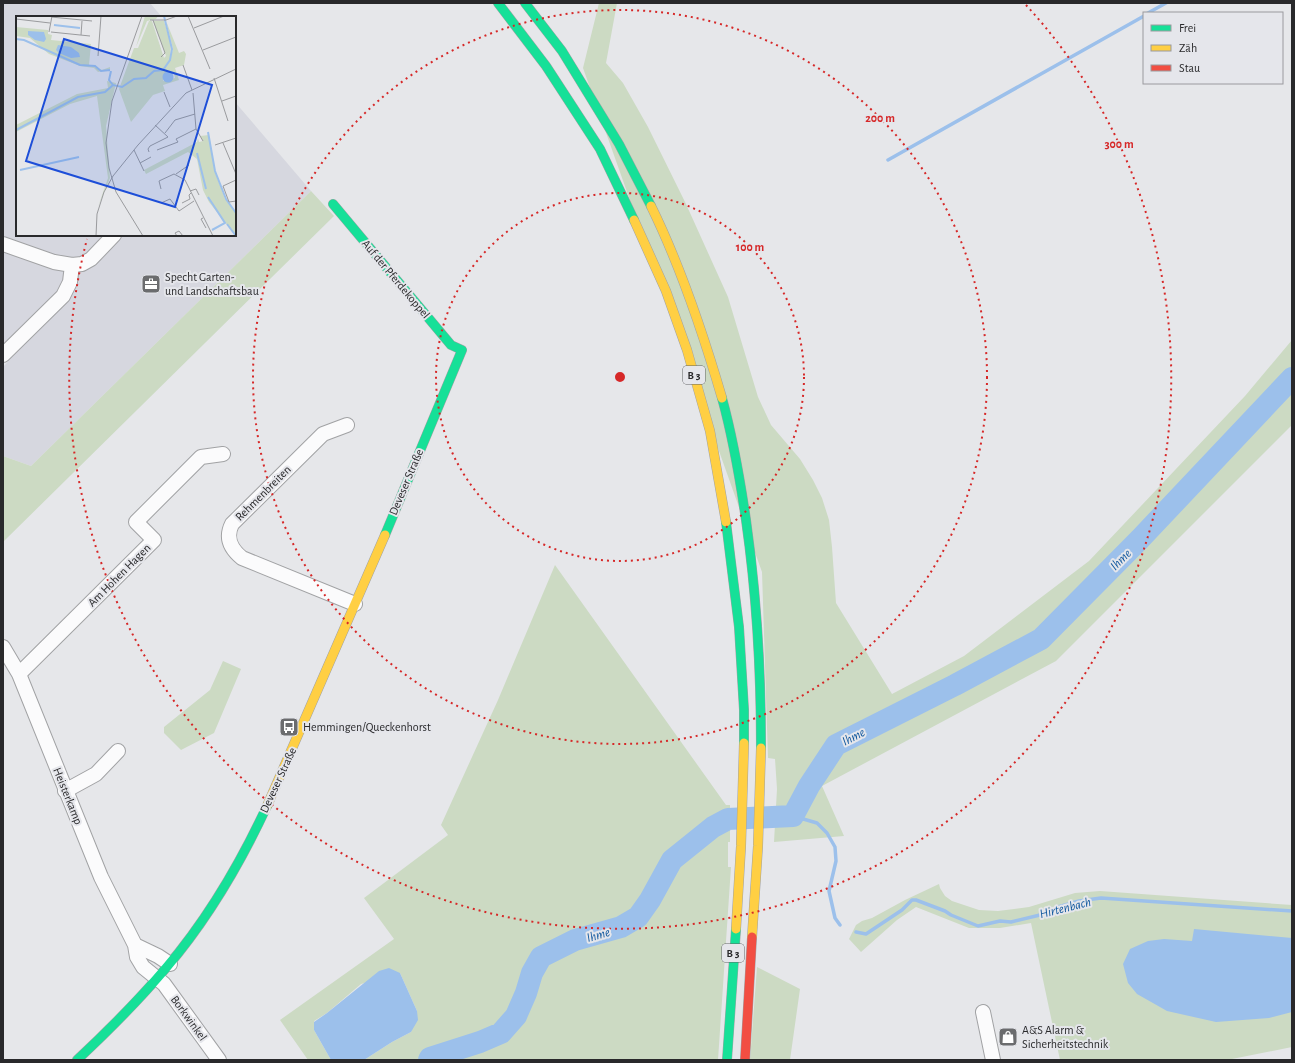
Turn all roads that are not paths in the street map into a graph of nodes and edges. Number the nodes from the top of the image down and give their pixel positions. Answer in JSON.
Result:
{"nodes":[{"id":1,"x":498,"y":3,"type":"edge"},
{"id":2,"x":525,"y":3,"type":"edge"},
{"id":3,"x":333,"y":204,"type":"dead end"},
{"id":4,"x":113,"y":236,"type":"edge"},
{"id":5,"x":3,"y":244,"type":"edge"},
{"id":6,"x":72,"y":265,"type":"junction"},
{"id":7,"x":462,"y":350,"type":"joint"},
{"id":8,"x":3,"y":355,"type":"edge"},
{"id":9,"x":347,"y":425,"type":"dead end"},
{"id":10,"x":223,"y":454,"type":"dead end"},
{"id":11,"x":355,"y":604,"type":"junction"},
{"id":12,"x":3,"y":647,"type":"edge"},
{"id":13,"x":19,"y":674,"type":"junction"},
{"id":14,"x":118,"y":751,"type":"dead end"},
{"id":15,"x":65,"y":791,"type":"junction"},
{"id":16,"x":135,"y":945,"type":"junction"},
{"id":17,"x":170,"y":964,"type":"junction"},
{"id":18,"x":158,"y":978,"type":"junction"},
{"id":19,"x":983,"y":1012,"type":"dead end"},
{"id":20,"x":77,"y":1060,"type":"edge"},
{"id":21,"x":219,"y":1060,"type":"edge"},
{"id":22,"x":727,"y":1060,"type":"edge"},
{"id":23,"x":745,"y":1060,"type":"edge"},
{"id":24,"x":993,"y":1060,"type":"edge"}],
"edges":[{"from":1,"to":22,"type":"main road","number":"B 3"},
{"from":2,"to":23,"type":"main road","number":"B 3"},
{"from":3,"to":7,"type":"main road","name":"Auf der Pferdekoppel"},
{"from":4,"to":6,"type":"street"},
{"from":5,"to":6,"type":"street"},
{"from":6,"to":8,"type":"street"},
{"from":7,"to":11,"type":"main road","name":"Deveser Straße"},
{"from":9,"to":11,"type":"street","name":"Rehmenbreiten"},
{"from":10,"to":13,"type":"street","name":"Am Hohen Hagen"},
{"from":11,"to":17,"type":"main road","name":"Deveser Straße"},
{"from":12,"to":13,"type":"street","name":"Heisterkamp"},
{"from":13,"to":15,"type":"street","name":"Heisterkamp"},
{"from":14,"to":15,"type":"street"},
{"from":15,"to":16,"type":"street","name":"Heisterkamp"},
{"from":16,"to":17,"type":"street"},
{"from":16,"to":18,"type":"street","name":"Heisterkamp"},
{"from":17,"to":18,"type":"main road","name":"Deveser Straße"},
{"from":18,"to":20,"type":"main road","name":"Deveser Straße"},
{"from":18,"to":21,"type":"street","name":"Borkwinkel"},
{"from":19,"to":24,"type":"street"}]}
